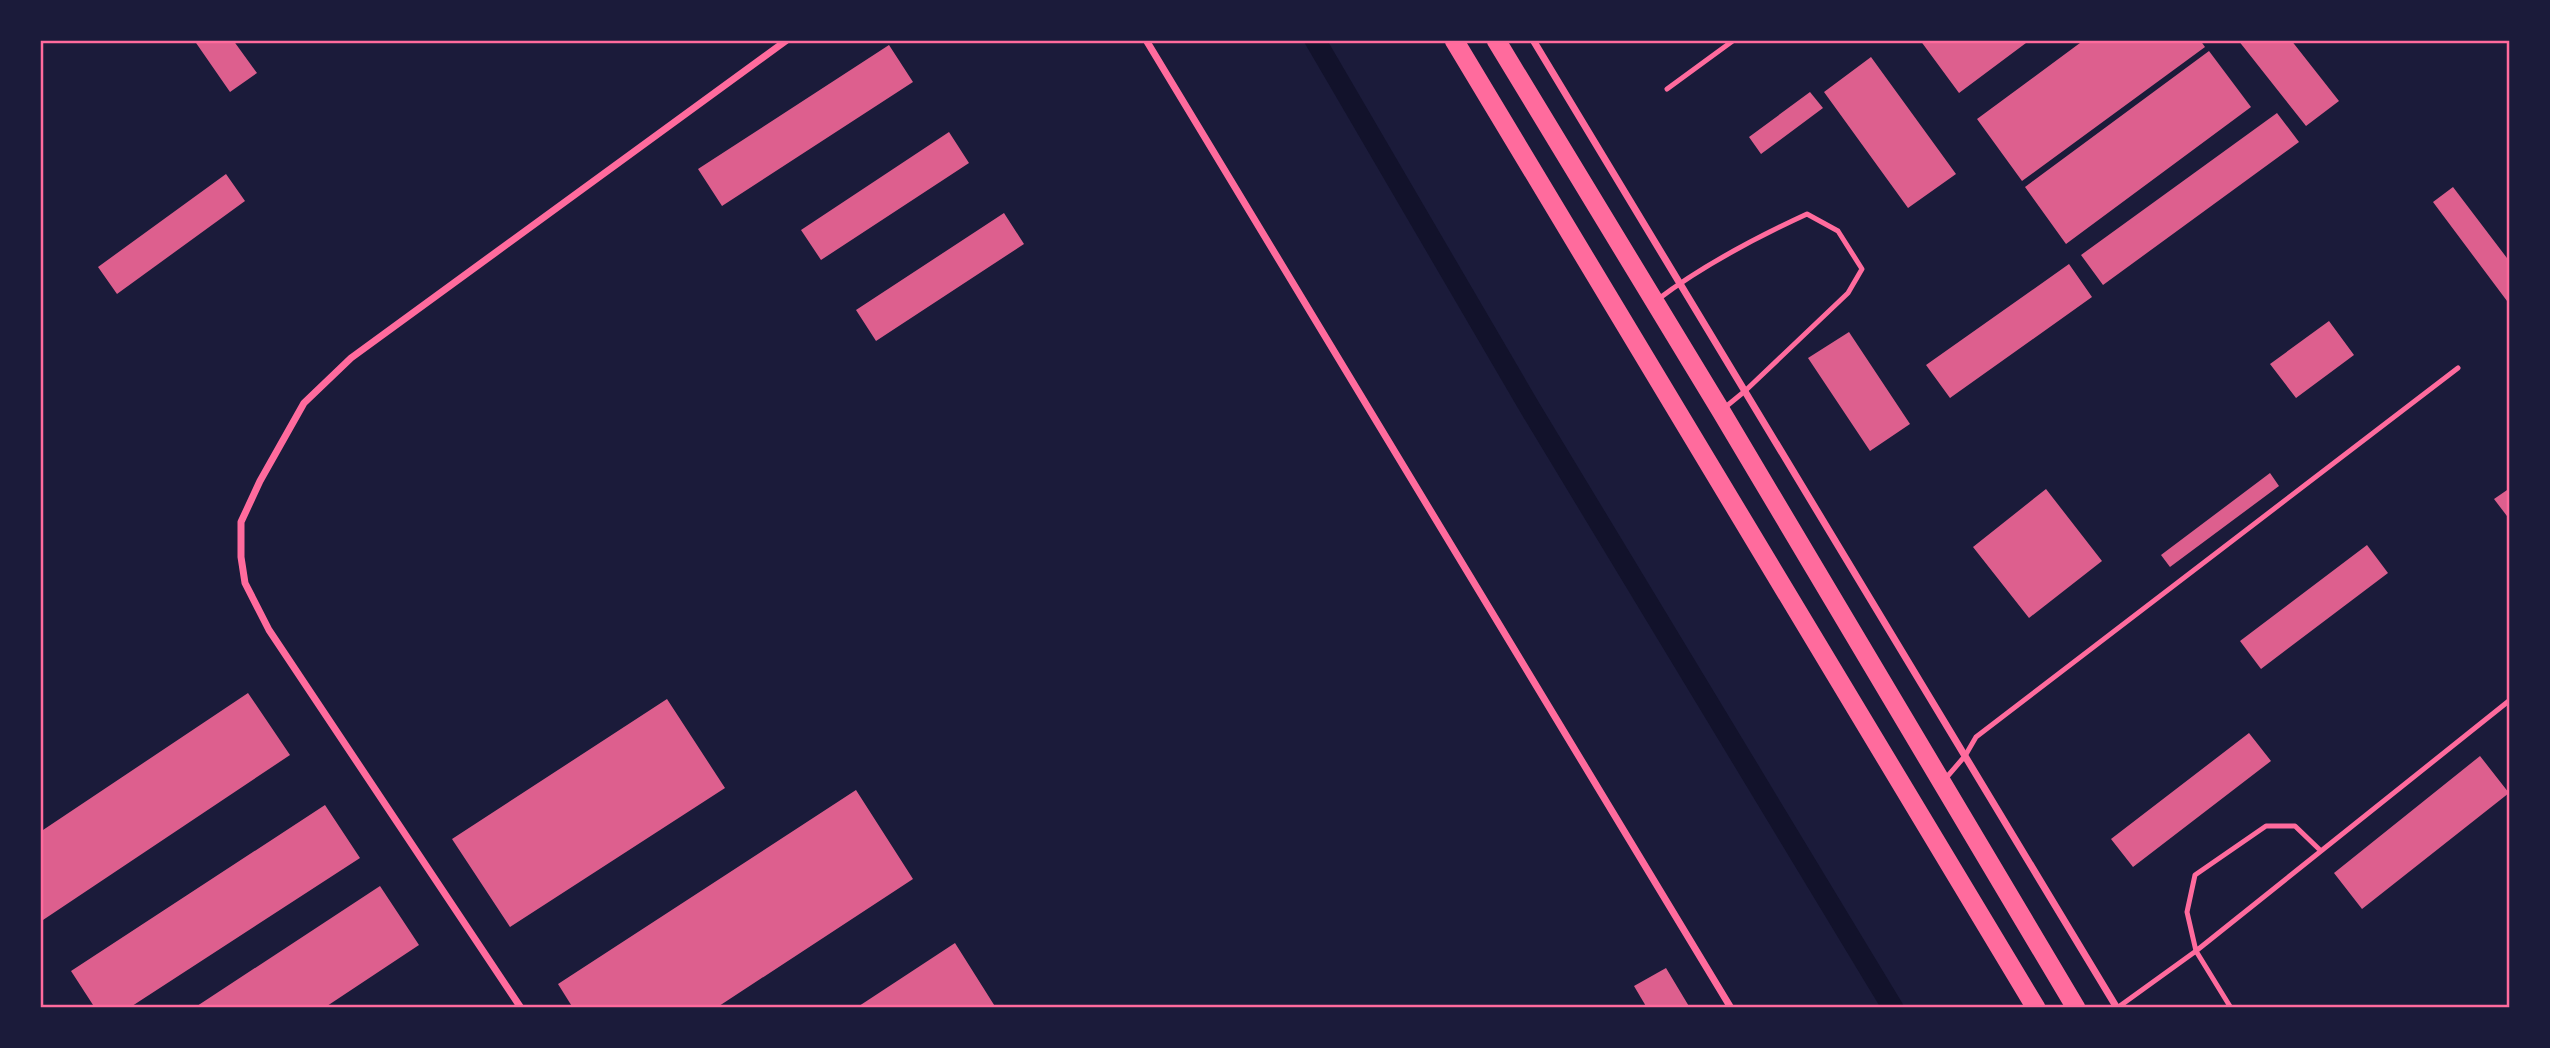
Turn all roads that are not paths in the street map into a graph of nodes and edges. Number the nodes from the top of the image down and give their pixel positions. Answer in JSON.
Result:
{"nodes":[{"id":1,"x":787,"y":40,"type":"edge"},
{"id":2,"x":1146,"y":40,"type":"edge"},
{"id":3,"x":1454,"y":40,"type":"edge"},
{"id":4,"x":1496,"y":40,"type":"edge"},
{"id":5,"x":1533,"y":40,"type":"edge"},
{"id":6,"x":1734,"y":40,"type":"edge"},
{"id":7,"x":1667,"y":89,"type":"dead end"},
{"id":8,"x":1681,"y":282,"type":"junction"},
{"id":9,"x":1655,"y":301,"type":"junction"},
{"id":10,"x":2458,"y":368,"type":"dead end"},
{"id":11,"x":1745,"y":391,"type":"junction"},
{"id":12,"x":1721,"y":411,"type":"junction"},
{"id":13,"x":2510,"y":700,"type":"edge"},
{"id":14,"x":1965,"y":756,"type":"junction"},
{"id":15,"x":1941,"y":783,"type":"junction"},
{"id":16,"x":2321,"y":851,"type":"junction"},
{"id":17,"x":2196,"y":951,"type":"junction"},
{"id":18,"x":521,"y":1008,"type":"edge"},
{"id":19,"x":1731,"y":1008,"type":"edge"},
{"id":20,"x":2036,"y":1008,"type":"edge"},
{"id":21,"x":2076,"y":1008,"type":"edge"},
{"id":22,"x":2117,"y":1008,"type":"edge"},
{"id":23,"x":2231,"y":1008,"type":"edge"}],
"edges":[{"from":1,"to":18,"type":"street"},
{"from":2,"to":19,"type":"street"},
{"from":3,"to":20,"type":"highway"},
{"from":4,"to":9,"type":"highway"},
{"from":5,"to":8,"type":"street"},
{"from":6,"to":7,"type":"lane"},
{"from":8,"to":9,"type":"lane"},
{"from":8,"to":11,"type":"street"},
{"from":8,"to":11,"type":"lane"},
{"from":9,"to":12,"type":"highway"},
{"from":10,"to":14,"type":"lane"},
{"from":11,"to":12,"type":"lane"},
{"from":11,"to":14,"type":"street"},
{"from":12,"to":15,"type":"highway"},
{"from":13,"to":16,"type":"lane"},
{"from":14,"to":15,"type":"lane"},
{"from":14,"to":22,"type":"street"},
{"from":15,"to":21,"type":"highway"},
{"from":16,"to":17,"type":"lane"},
{"from":16,"to":17,"type":"lane"},
{"from":17,"to":22,"type":"lane"},
{"from":17,"to":23,"type":"lane"}]}
